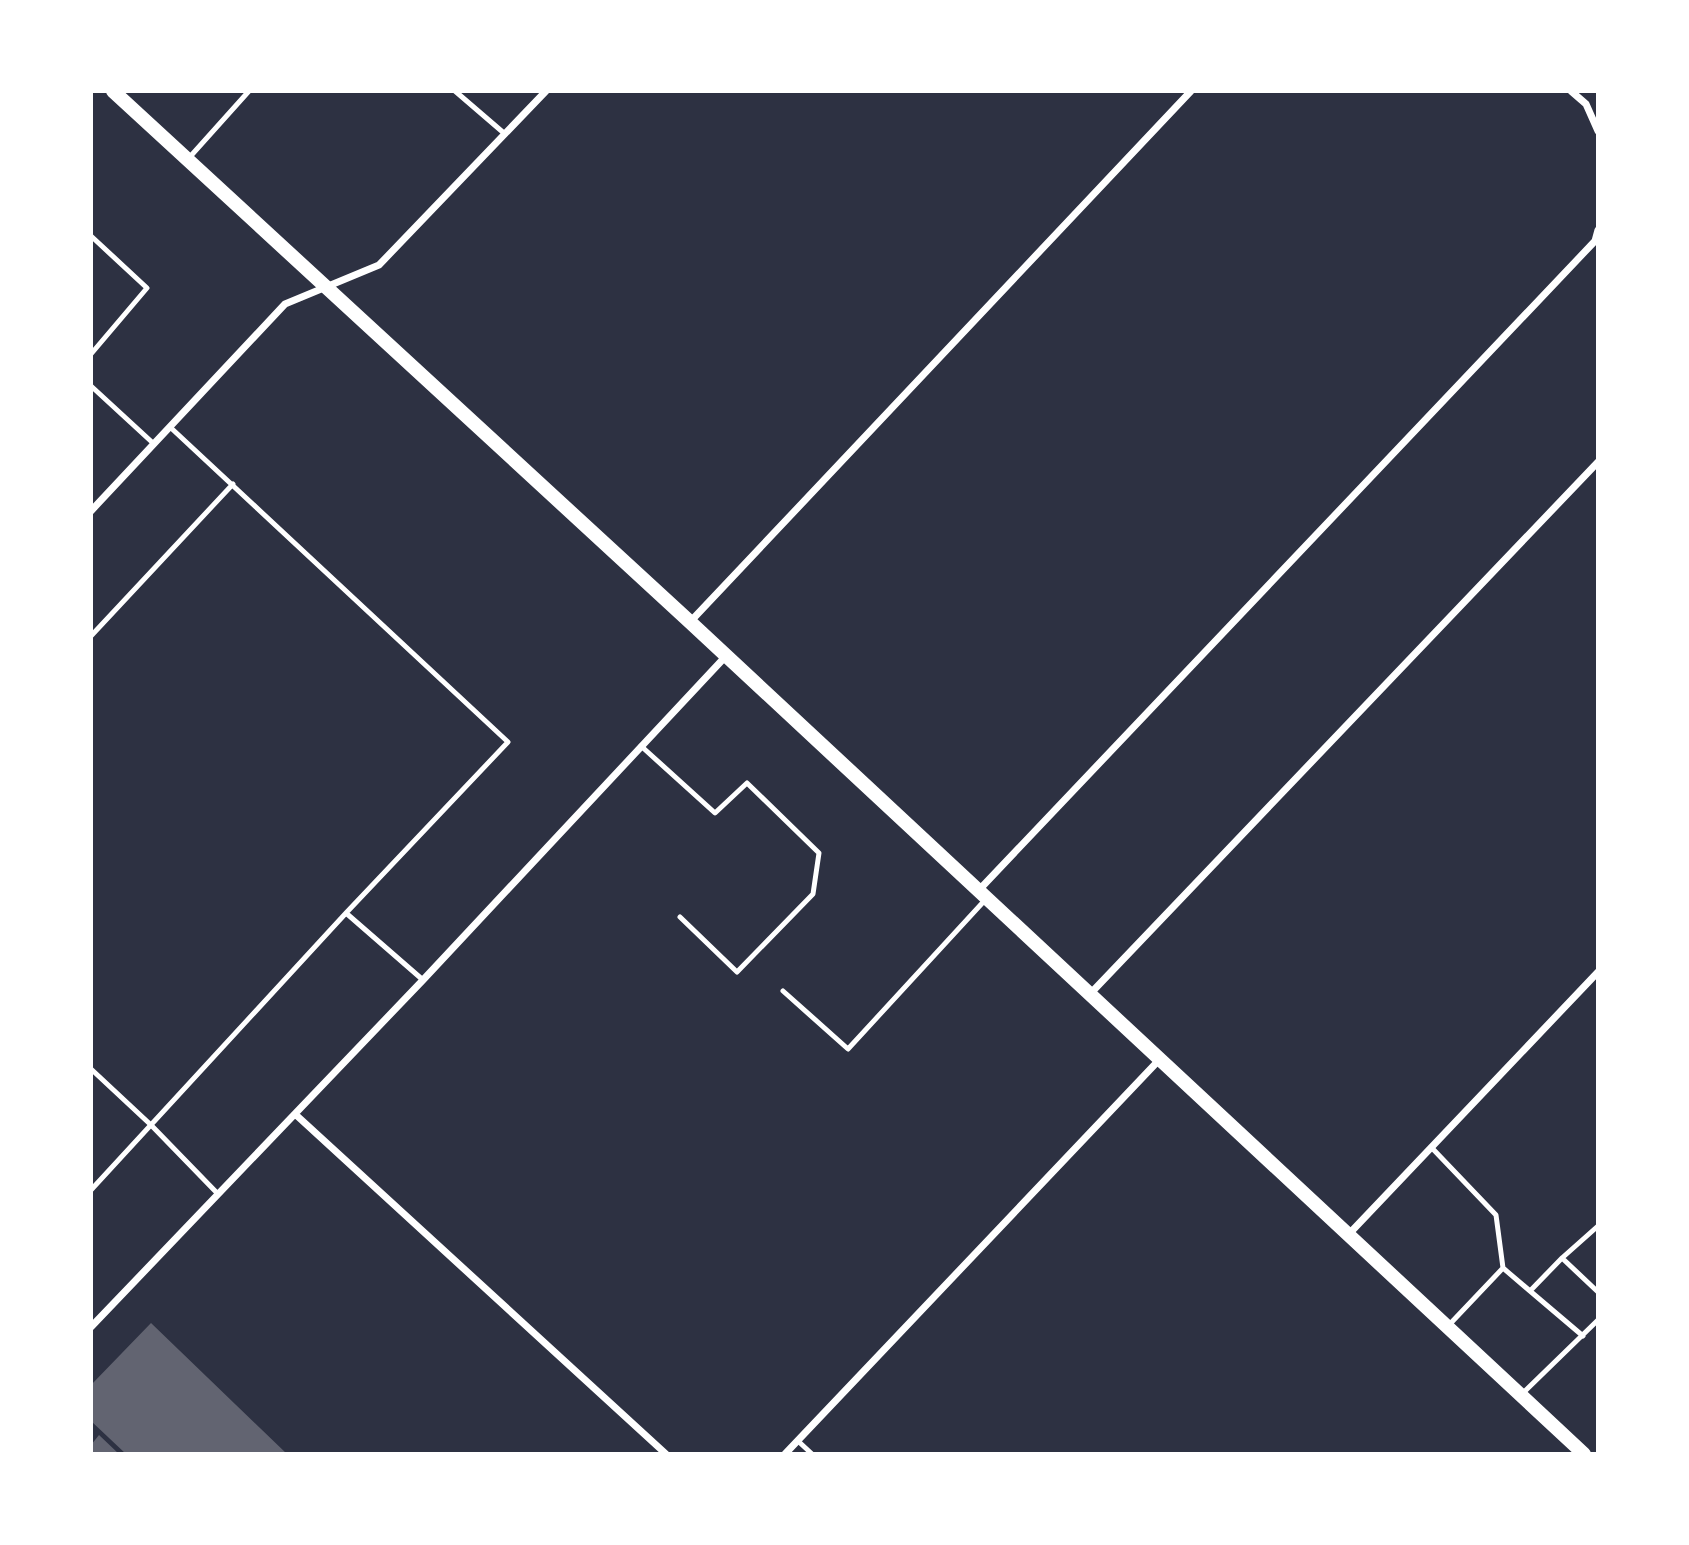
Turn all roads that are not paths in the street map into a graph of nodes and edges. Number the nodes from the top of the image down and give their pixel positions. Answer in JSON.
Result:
{"nodes":[{"id":1,"x":113,"y":91,"type":"edge"},
{"id":2,"x":249,"y":91,"type":"edge"},
{"id":3,"x":455,"y":91,"type":"edge"},
{"id":4,"x":546,"y":91,"type":"edge"},
{"id":5,"x":1191,"y":91,"type":"edge"},
{"id":6,"x":1571,"y":91,"type":"edge"},
{"id":7,"x":1598,"y":131,"type":"edge"},
{"id":8,"x":505,"y":134,"type":"junction"},
{"id":9,"x":188,"y":160,"type":"junction"},
{"id":10,"x":1598,"y":230,"type":"edge"},
{"id":11,"x":91,"y":236,"type":"edge"},
{"id":12,"x":326,"y":286,"type":"junction"},
{"id":13,"x":91,"y":354,"type":"edge"},
{"id":14,"x":91,"y":386,"type":"edge"},
{"id":15,"x":170,"y":427,"type":"junction"},
{"id":16,"x":154,"y":444,"type":"junction"},
{"id":17,"x":1598,"y":461,"type":"edge"},
{"id":18,"x":233,"y":484,"type":"junction"},
{"id":19,"x":91,"y":511,"type":"edge"},
{"id":20,"x":690,"y":622,"type":"junction"},
{"id":21,"x":91,"y":636,"type":"edge"},
{"id":22,"x":726,"y":656,"type":"junction"},
{"id":23,"x":641,"y":746,"type":"junction"},
{"id":24,"x":982,"y":895,"type":"junction"},
{"id":25,"x":346,"y":913,"type":"junction"},
{"id":26,"x":680,"y":917,"type":"dead end"},
{"id":27,"x":1598,"y":972,"type":"edge"},
{"id":28,"x":424,"y":980,"type":"junction"},
{"id":29,"x":783,"y":991,"type":"dead end"},
{"id":30,"x":1090,"y":994,"type":"junction"},
{"id":31,"x":1160,"y":1059,"type":"junction"},
{"id":32,"x":91,"y":1069,"type":"edge"},
{"id":33,"x":295,"y":1114,"type":"junction"},
{"id":34,"x":151,"y":1125,"type":"junction"},
{"id":35,"x":1431,"y":1146,"type":"junction"},
{"id":36,"x":91,"y":1190,"type":"edge"},
{"id":37,"x":218,"y":1194,"type":"junction"},
{"id":38,"x":1598,"y":1226,"type":"edge"},
{"id":39,"x":1348,"y":1235,"type":"junction"},
{"id":40,"x":1562,"y":1258,"type":"junction"},
{"id":41,"x":1503,"y":1268,"type":"junction"},
{"id":42,"x":1530,"y":1291,"type":"junction"},
{"id":43,"x":1598,"y":1292,"type":"edge"},
{"id":44,"x":1598,"y":1320,"type":"edge"},
{"id":45,"x":1448,"y":1326,"type":"junction"},
{"id":46,"x":91,"y":1327,"type":"edge"},
{"id":47,"x":1583,"y":1336,"type":"junction"},
{"id":48,"x":1521,"y":1395,"type":"junction"},
{"id":49,"x":798,"y":1441,"type":"junction"},
{"id":50,"x":666,"y":1454,"type":"edge"},
{"id":51,"x":785,"y":1454,"type":"edge"},
{"id":52,"x":812,"y":1454,"type":"edge"},
{"id":53,"x":1584,"y":1454,"type":"edge"}],
"edges":[{"from":1,"to":9,"type":"main road"},
{"from":2,"to":9,"type":"lane"},
{"from":3,"to":8,"type":"lane"},
{"from":4,"to":8,"type":"street"},
{"from":5,"to":20,"type":"street"},
{"from":6,"to":7,"type":"street"},
{"from":8,"to":12,"type":"street"},
{"from":9,"to":12,"type":"main road"},
{"from":10,"to":24,"type":"street"},
{"from":11,"to":13,"type":"lane"},
{"from":12,"to":15,"type":"street"},
{"from":12,"to":20,"type":"main road"},
{"from":14,"to":16,"type":"lane"},
{"from":15,"to":16,"type":"street"},
{"from":15,"to":18,"type":"lane"},
{"from":16,"to":19,"type":"street"},
{"from":17,"to":30,"type":"street"},
{"from":18,"to":21,"type":"lane"},
{"from":18,"to":25,"type":"lane"},
{"from":20,"to":22,"type":"main road"},
{"from":22,"to":23,"type":"street"},
{"from":22,"to":24,"type":"main road"},
{"from":23,"to":26,"type":"lane"},
{"from":23,"to":28,"type":"street"},
{"from":24,"to":29,"type":"lane"},
{"from":24,"to":30,"type":"main road"},
{"from":25,"to":28,"type":"lane"},
{"from":25,"to":34,"type":"lane"},
{"from":27,"to":35,"type":"street"},
{"from":28,"to":33,"type":"street"},
{"from":30,"to":31,"type":"main road"},
{"from":31,"to":39,"type":"main road"},
{"from":31,"to":49,"type":"street"},
{"from":32,"to":34,"type":"lane"},
{"from":33,"to":37,"type":"street"},
{"from":33,"to":50,"type":"street"},
{"from":34,"to":36,"type":"lane"},
{"from":34,"to":37,"type":"lane"},
{"from":35,"to":39,"type":"street"},
{"from":35,"to":41,"type":"lane"},
{"from":37,"to":46,"type":"street"},
{"from":38,"to":40,"type":"lane"},
{"from":39,"to":45,"type":"main road"},
{"from":40,"to":42,"type":"lane"},
{"from":40,"to":43,"type":"lane"},
{"from":41,"to":42,"type":"lane"},
{"from":41,"to":45,"type":"lane"},
{"from":42,"to":47,"type":"lane"},
{"from":44,"to":47,"type":"lane"},
{"from":45,"to":48,"type":"main road"},
{"from":47,"to":48,"type":"lane"},
{"from":48,"to":53,"type":"main road"},
{"from":49,"to":51,"type":"street"},
{"from":49,"to":52,"type":"lane"}]}
